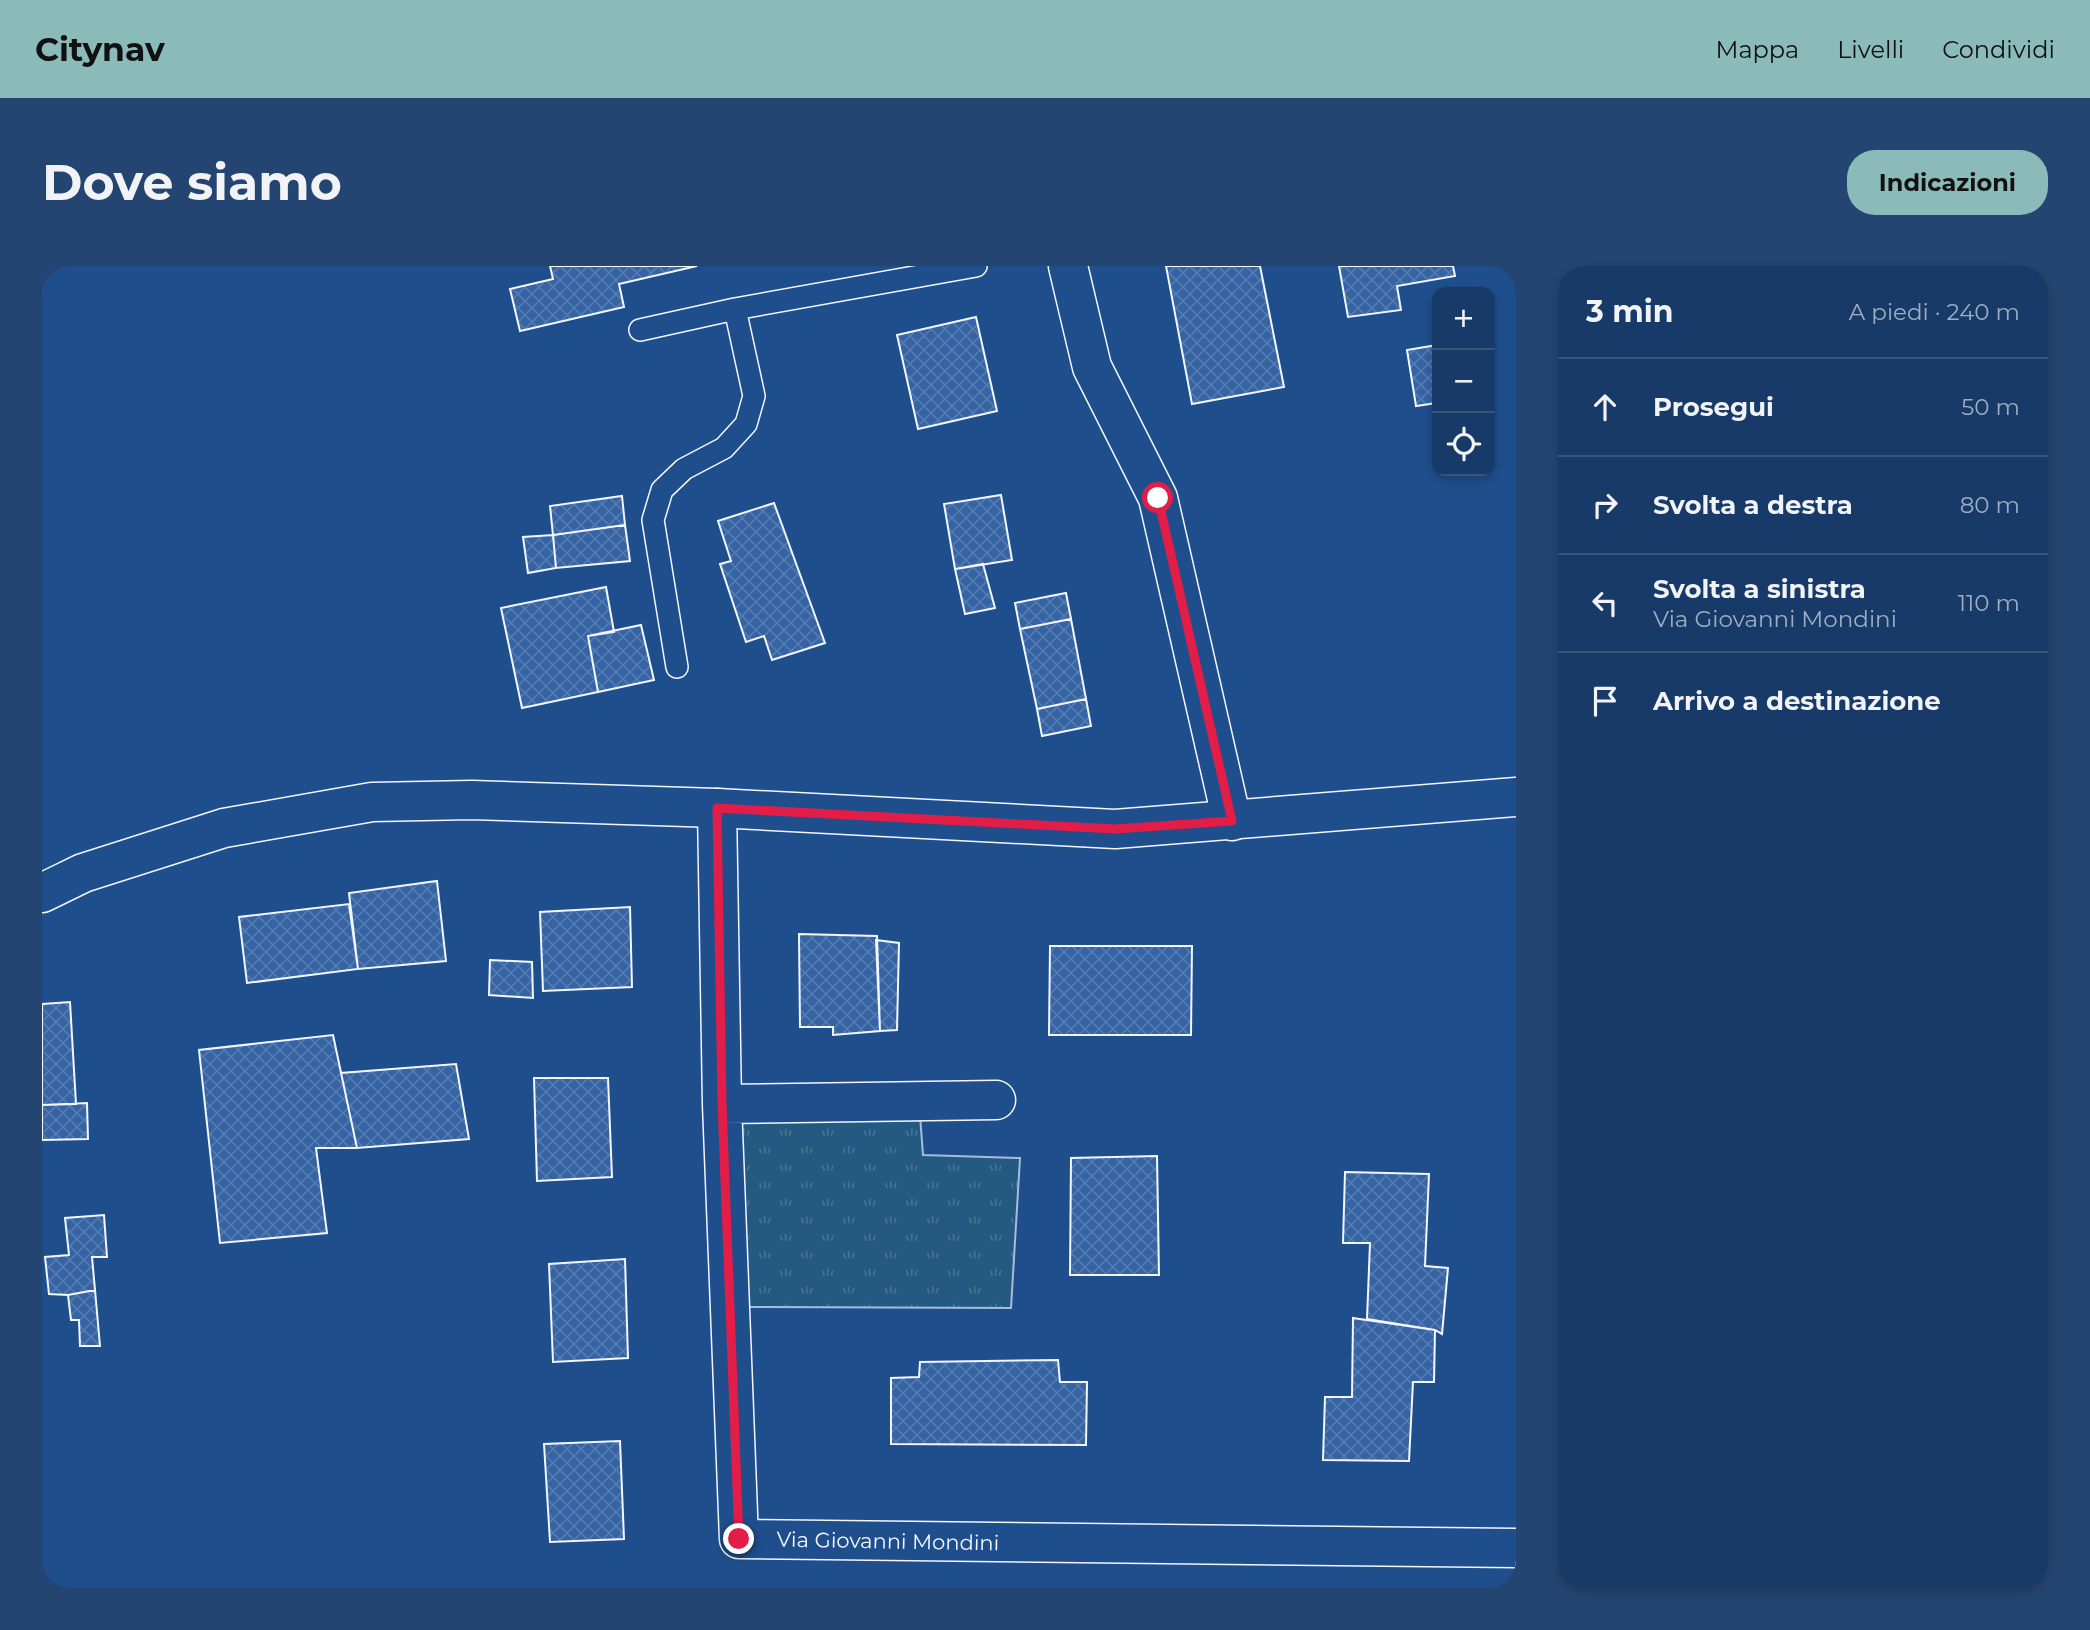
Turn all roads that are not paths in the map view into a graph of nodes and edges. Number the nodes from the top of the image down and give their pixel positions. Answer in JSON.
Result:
{"nodes":[{"id":1,"x":976,"y":266,"type":"edge"},
{"id":2,"x":1068,"y":266,"type":"edge"},
{"id":3,"x":734,"y":309,"type":"junction"},
{"id":4,"x":640,"y":330,"type":"dead end"},
{"id":5,"x":677,"y":667,"type":"dead end"},
{"id":6,"x":1516,"y":797,"type":"edge"},
{"id":7,"x":717,"y":808,"type":"junction"},
{"id":8,"x":1232,"y":821,"type":"junction"},
{"id":9,"x":42,"y":893,"type":"edge"},
{"id":10,"x":996,"y":1100,"type":"dead end"},
{"id":11,"x":722,"y":1104,"type":"junction"},
{"id":12,"x":1516,"y":1548,"type":"edge"}],
"edges":[{"from":1,"to":3,"type":"lane"},
{"from":2,"to":8,"type":"street"},
{"from":3,"to":4,"type":"lane"},
{"from":3,"to":5,"type":"lane"},
{"from":6,"to":8,"type":"street"},
{"from":7,"to":8,"type":"street"},
{"from":7,"to":9,"type":"street"},
{"from":7,"to":11,"type":"street","name":"Via Giovanni Mondini"},
{"from":10,"to":11,"type":"street"},
{"from":11,"to":12,"type":"street","name":"Via Giovanni Mondini"}]}
